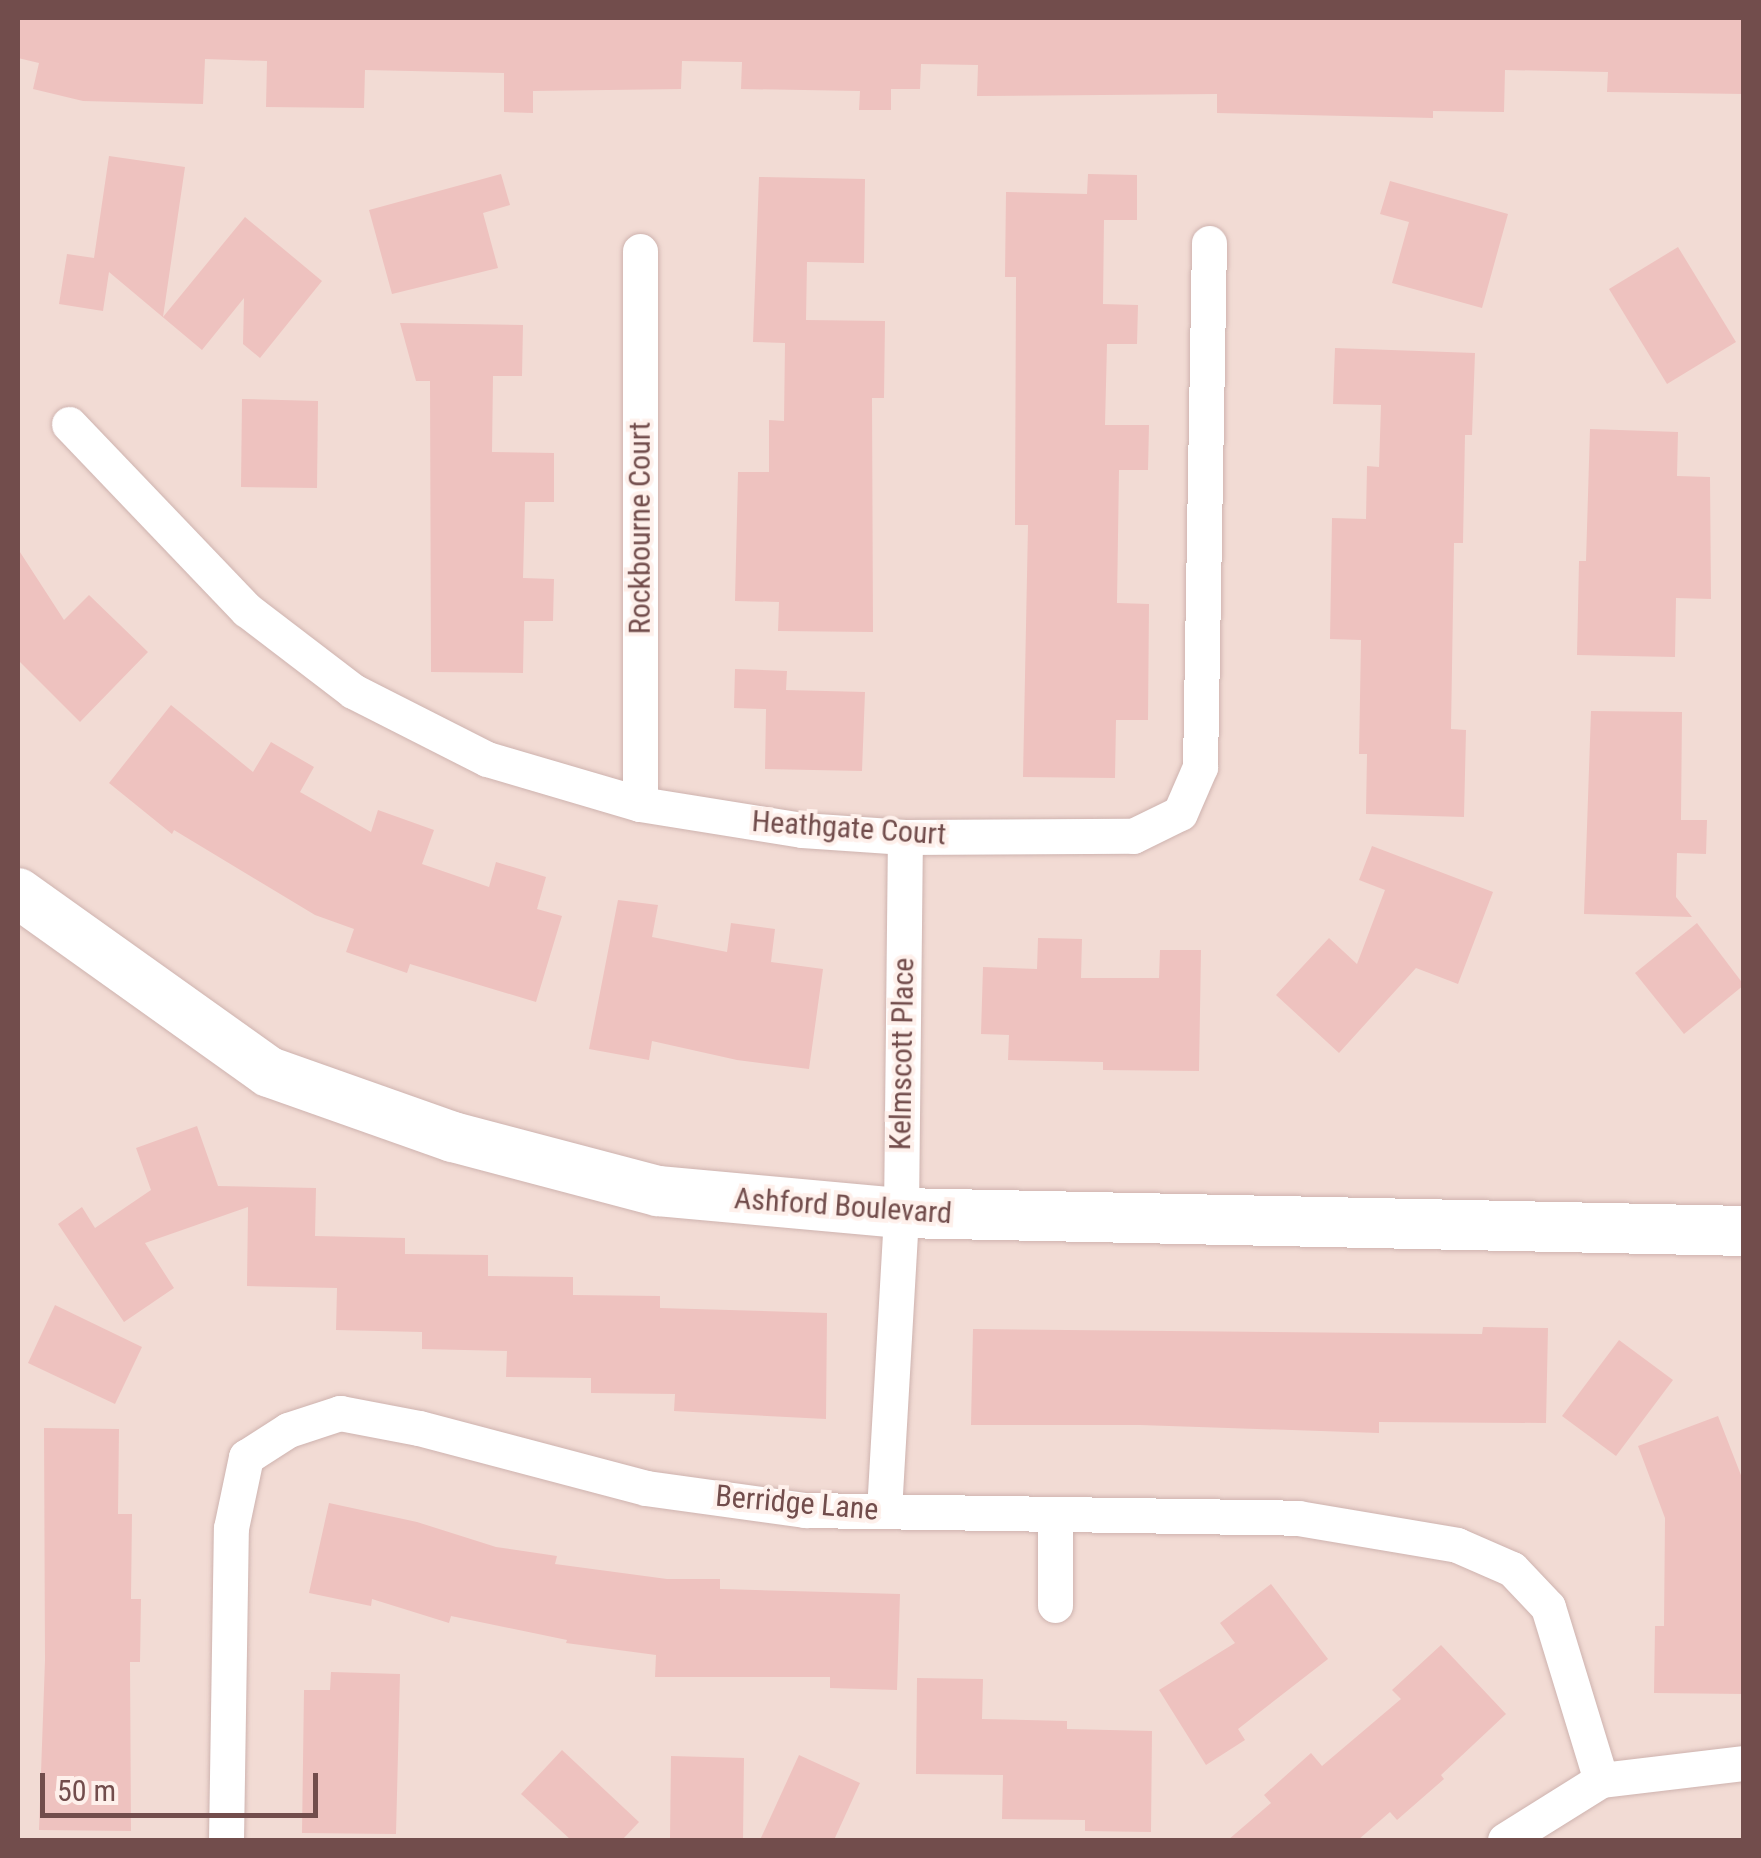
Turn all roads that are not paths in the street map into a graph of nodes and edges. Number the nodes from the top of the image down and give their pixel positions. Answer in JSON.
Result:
{"nodes":[{"id":1,"x":1209,"y":242,"type":"dead end"},
{"id":2,"x":640,"y":251,"type":"dead end"},
{"id":3,"x":69,"y":424,"type":"dead end"},
{"id":4,"x":640,"y":804,"type":"junction"},
{"id":5,"x":905,"y":837,"type":"junction"},
{"id":6,"x":18,"y":893,"type":"edge"},
{"id":7,"x":901,"y":1214,"type":"junction"},
{"id":8,"x":1744,"y":1231,"type":"edge"},
{"id":9,"x":884,"y":1511,"type":"junction"},
{"id":10,"x":1055,"y":1514,"type":"junction"},
{"id":11,"x":1055,"y":1605,"type":"dead end"},
{"id":12,"x":1744,"y":1762,"type":"edge"},
{"id":13,"x":1601,"y":1780,"type":"junction"},
{"id":14,"x":226,"y":1840,"type":"edge"},
{"id":15,"x":1505,"y":1840,"type":"edge"}],
"edges":[{"from":1,"to":5,"type":"street","name":"Heathgate Court"},
{"from":2,"to":4,"type":"street","name":"Rockbourne Court"},
{"from":3,"to":4,"type":"street","name":"Heathgate Court"},
{"from":4,"to":5,"type":"street","name":"Heathgate Court"},
{"from":5,"to":7,"type":"street","name":"Kelmscott Place"},
{"from":6,"to":7,"type":"street","name":"Ashford Boulevard"},
{"from":7,"to":8,"type":"street","name":"Ashford Boulevard"},
{"from":7,"to":9,"type":"street","name":"Kelmscott Place"},
{"from":9,"to":10,"type":"street","name":"Berridge Lane"},
{"from":9,"to":14,"type":"street","name":"Berridge Lane"},
{"from":10,"to":11,"type":"street"},
{"from":10,"to":13,"type":"street","name":"Berridge Lane"},
{"from":12,"to":13,"type":"street"},
{"from":13,"to":15,"type":"street"}]}
